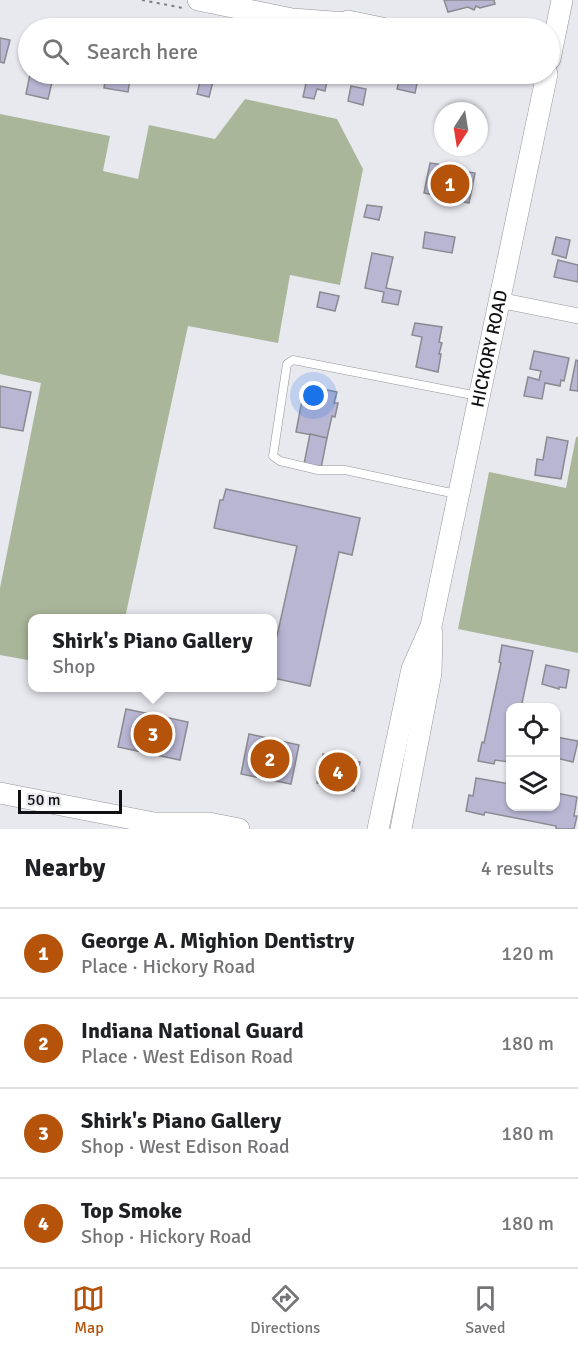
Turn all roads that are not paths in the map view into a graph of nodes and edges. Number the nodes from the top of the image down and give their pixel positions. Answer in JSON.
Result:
{"nodes":[{"id":1,"x":198,"y":0,"type":"edge"},
{"id":2,"x":271,"y":0,"type":"edge"},
{"id":3,"x":562,"y":0,"type":"edge"},
{"id":4,"x":287,"y":18,"type":"edge"},
{"id":5,"x":337,"y":18,"type":"edge"},
{"id":6,"x":558,"y":18,"type":"edge"},
{"id":7,"x":535,"y":84,"type":"edge"},
{"id":8,"x":499,"y":300,"type":"junction"},
{"id":9,"x":578,"y":316,"type":"edge"},
{"id":10,"x":479,"y":396,"type":"junction"},
{"id":11,"x":458,"y":494,"type":"junction"},
{"id":12,"x":431,"y":626,"type":"junction"},
{"id":13,"x":0,"y":793,"type":"edge"},
{"id":14,"x":161,"y":826,"type":"edge"},
{"id":15,"x":239,"y":829,"type":"edge"},
{"id":16,"x":378,"y":829,"type":"edge"},
{"id":17,"x":401,"y":829,"type":"edge"}],
"edges":[{"from":1,"to":4,"type":"street"},
{"from":2,"to":5,"type":"street"},
{"from":3,"to":6,"type":"street"},
{"from":7,"to":8,"type":"street","name":"HICKORY ROAD"},
{"from":8,"to":9,"type":"street"},
{"from":8,"to":10,"type":"street","name":"HICKORY ROAD"},
{"from":10,"to":11,"type":"street","name":"HICKORY ROAD"},
{"from":10,"to":11,"type":"lane"},
{"from":11,"to":12,"type":"street","name":"HICKORY ROAD"},
{"from":12,"to":16,"type":"street","name":"HICKORY ROAD"},
{"from":12,"to":17,"type":"street","name":"HICKORY ROAD"},
{"from":13,"to":14,"type":"street"},
{"from":14,"to":15,"type":"street"}]}
